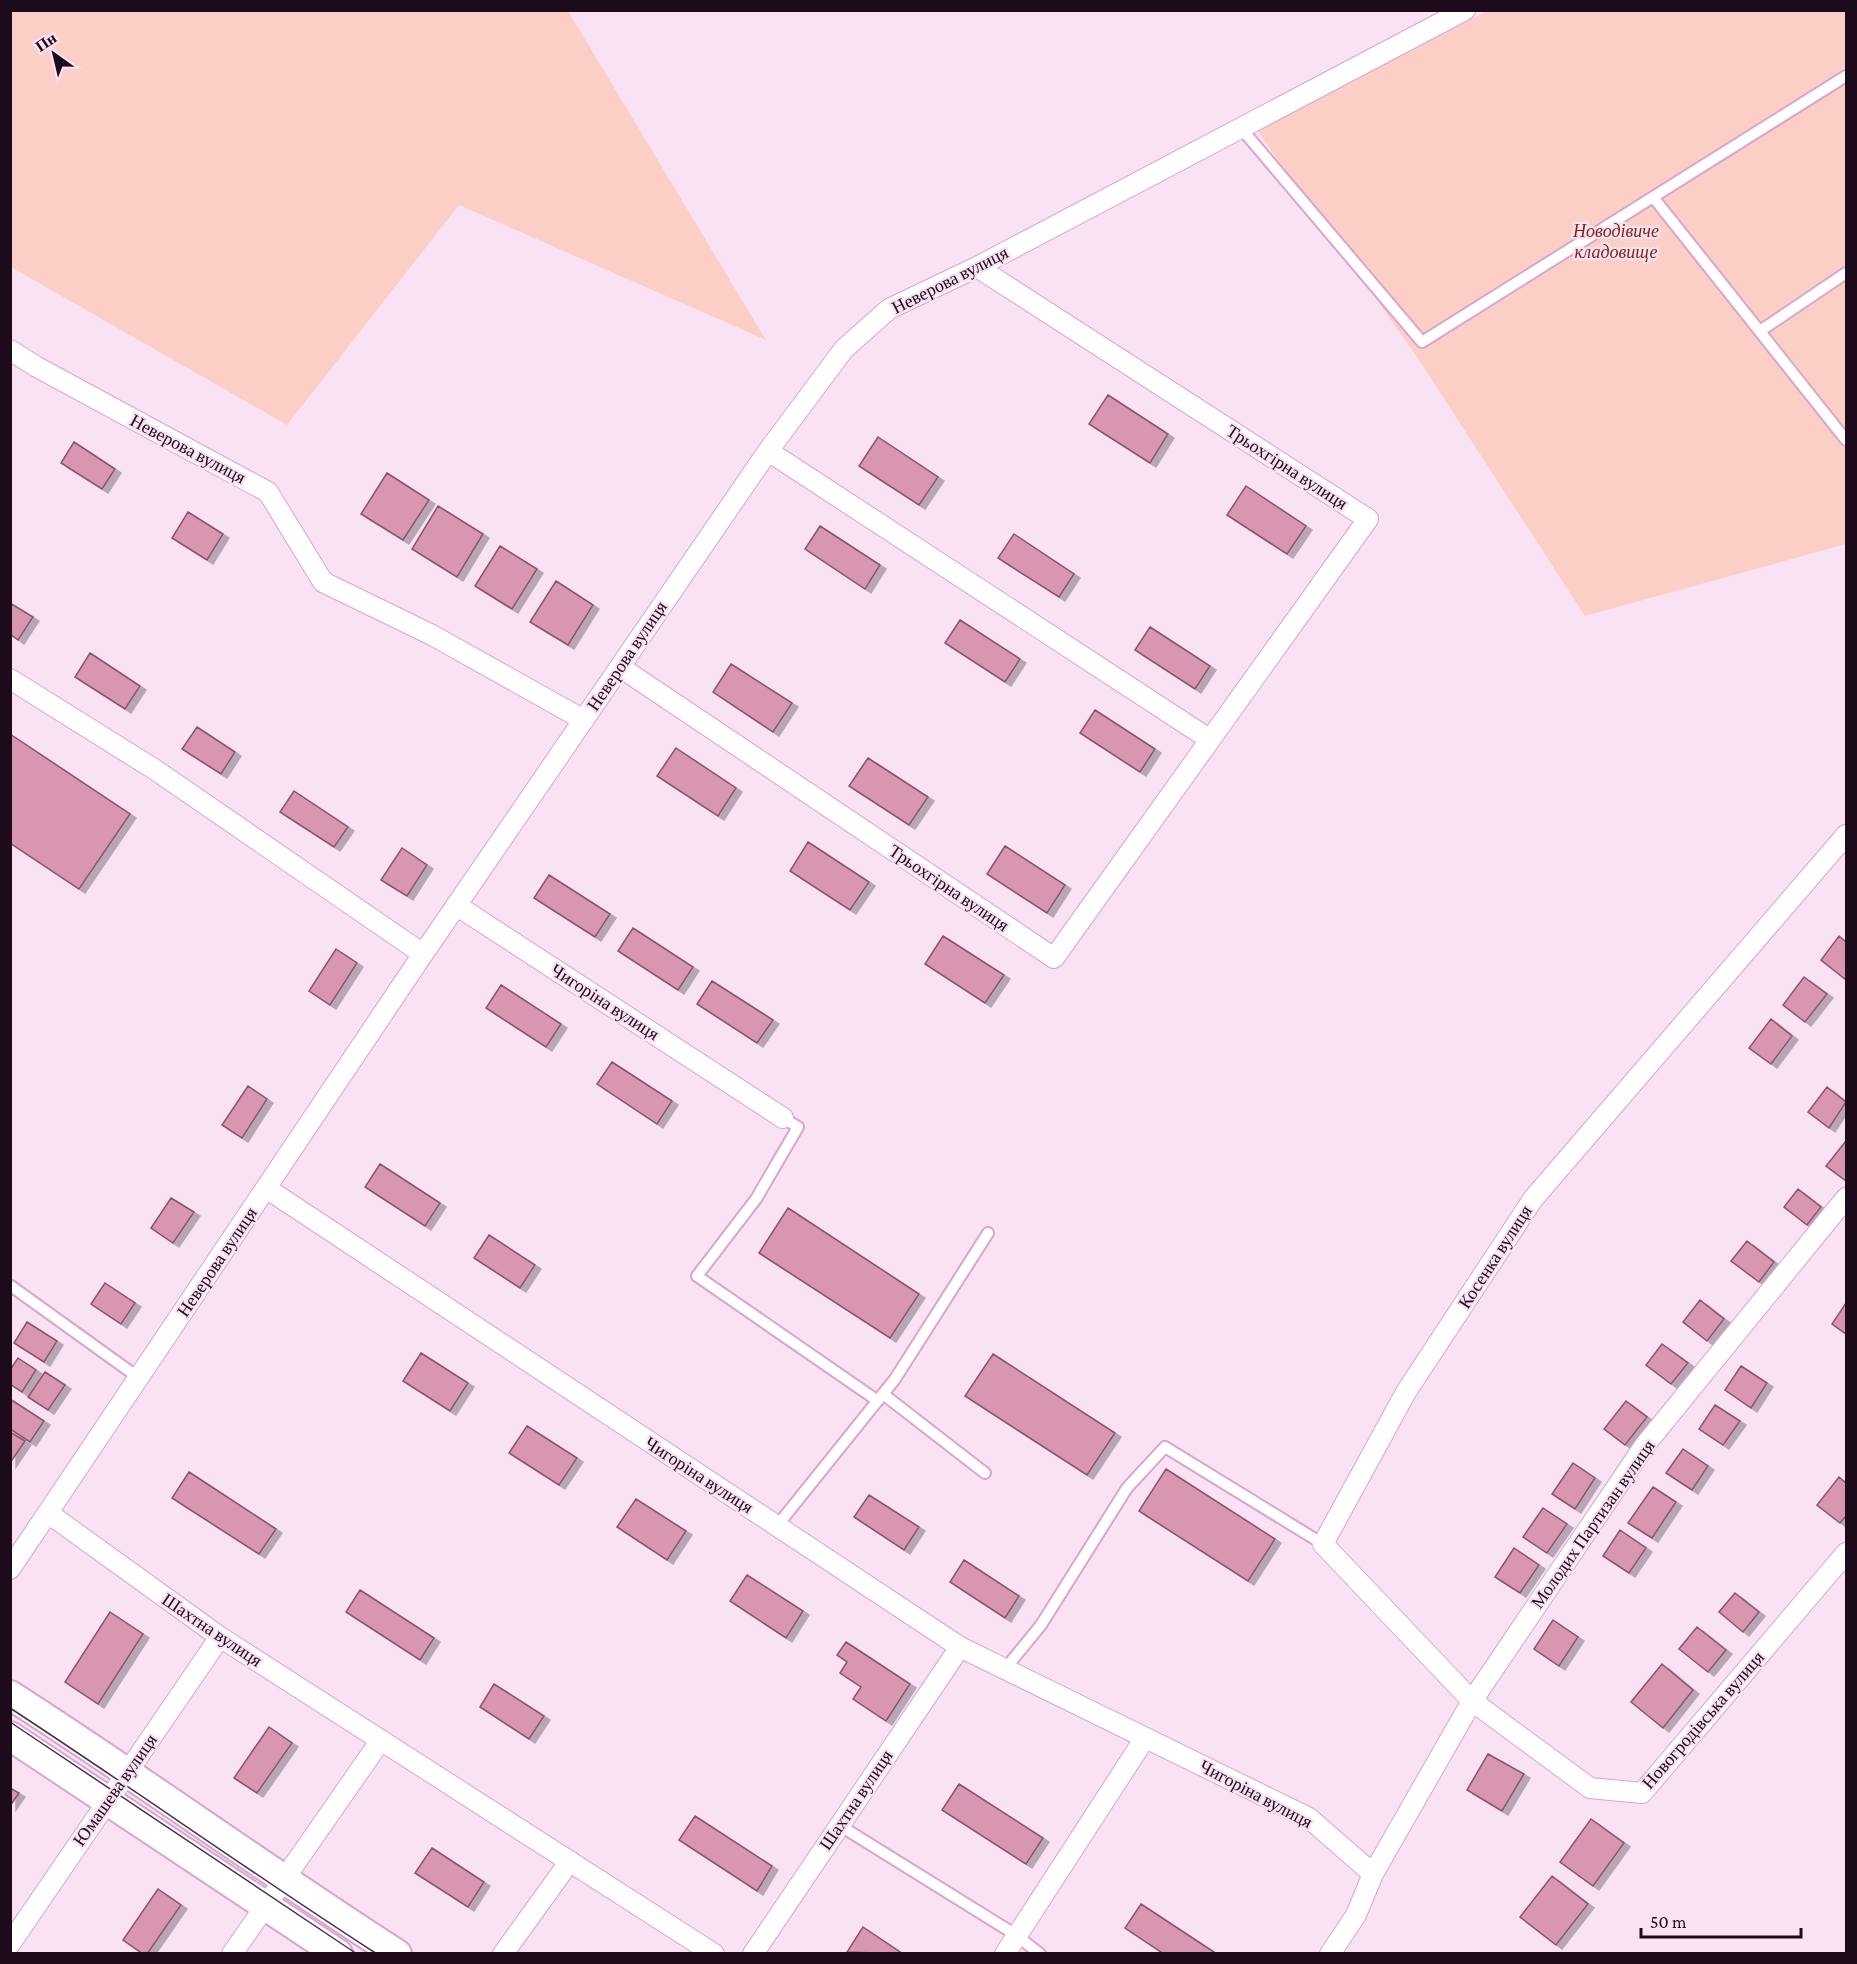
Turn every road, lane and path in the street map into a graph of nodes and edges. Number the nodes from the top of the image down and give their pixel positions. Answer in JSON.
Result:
{"nodes":[{"id":1,"x":1465,"y":10,"type":"edge"},
{"id":2,"x":1846,"y":76,"type":"edge"},
{"id":3,"x":1240,"y":127,"type":"junction"},
{"id":4,"x":1653,"y":197,"type":"junction"},
{"id":5,"x":977,"y":267,"type":"junction"},
{"id":6,"x":1846,"y":273,"type":"edge"},
{"id":7,"x":1760,"y":331,"type":"junction"},
{"id":8,"x":10,"y":350,"type":"edge"},
{"id":9,"x":1846,"y":440,"type":"edge"},
{"id":10,"x":768,"y":451,"type":"junction"},
{"id":11,"x":620,"y":667,"type":"junction"},
{"id":12,"x":10,"y":679,"type":"edge"},
{"id":13,"x":584,"y":720,"type":"junction"},
{"id":14,"x":1209,"y":739,"type":"junction"},
{"id":15,"x":1846,"y":835,"type":"edge"},
{"id":16,"x":456,"y":906,"type":"junction"},
{"id":17,"x":423,"y":954,"type":"junction"},
{"id":18,"x":783,"y":1118,"type":"joint"},
{"id":19,"x":266,"y":1188,"type":"junction"},
{"id":20,"x":1846,"y":1198,"type":"edge"},
{"id":21,"x":988,"y":1233,"type":"dead end"},
{"id":22,"x":11,"y":1286,"type":"edge"},
{"id":23,"x":139,"y":1378,"type":"junction"},
{"id":24,"x":880,"y":1398,"type":"junction"},
{"id":25,"x":985,"y":1473,"type":"dead end"},
{"id":26,"x":48,"y":1514,"type":"junction"},
{"id":27,"x":777,"y":1526,"type":"junction"},
{"id":28,"x":1323,"y":1544,"type":"junction"},
{"id":29,"x":1846,"y":1553,"type":"edge"},
{"id":30,"x":10,"y":1569,"type":"edge"},
{"id":31,"x":220,"y":1637,"type":"junction"},
{"id":32,"x":960,"y":1647,"type":"junction"},
{"id":33,"x":1005,"y":1669,"type":"junction"},
{"id":34,"x":10,"y":1695,"type":"edge"},
{"id":35,"x":1472,"y":1701,"type":"junction"},
{"id":36,"x":10,"y":1736,"type":"edge"},
{"id":37,"x":1145,"y":1738,"type":"junction"},
{"id":38,"x":381,"y":1740,"type":"junction"},
{"id":39,"x":128,"y":1771,"type":"junction"},
{"id":40,"x":106,"y":1801,"type":"junction"},
{"id":41,"x":839,"y":1826,"type":"junction"},
{"id":42,"x":570,"y":1862,"type":"junction"},
{"id":43,"x":1373,"y":1874,"type":"junction"},
{"id":44,"x":283,"y":1881,"type":"junction"},
{"id":45,"x":265,"y":1906,"type":"junction"},
{"id":46,"x":1016,"y":1935,"type":"junction"},
{"id":47,"x":10,"y":1944,"type":"edge"},
{"id":48,"x":232,"y":1953,"type":"edge"},
{"id":49,"x":338,"y":1953,"type":"edge"},
{"id":50,"x":397,"y":1953,"type":"edge"},
{"id":51,"x":503,"y":1953,"type":"edge"},
{"id":52,"x":714,"y":1953,"type":"edge"},
{"id":53,"x":753,"y":1953,"type":"edge"},
{"id":54,"x":1005,"y":1953,"type":"edge"},
{"id":55,"x":1040,"y":1953,"type":"edge"},
{"id":56,"x":1330,"y":1953,"type":"edge"}],
"edges":[{"from":1,"to":3,"type":"street","name":"Неверова вулиця"},
{"from":2,"to":4,"type":"lane"},
{"from":3,"to":4,"type":"lane"},
{"from":3,"to":5,"type":"street","name":"Неверова вулиця"},
{"from":4,"to":7,"type":"lane"},
{"from":5,"to":10,"type":"street","name":"Неверова вулиця"},
{"from":5,"to":14,"type":"street","name":"Трьохгірна вулиця"},
{"from":6,"to":7,"type":"lane"},
{"from":7,"to":9,"type":"lane"},
{"from":8,"to":13,"type":"street","name":"Неверова вулиця"},
{"from":10,"to":11,"type":"street","name":"Неверова вулиця"},
{"from":10,"to":14,"type":"street"},
{"from":11,"to":13,"type":"street","name":"Неверова вулиця"},
{"from":11,"to":14,"type":"street","name":"Трьохгірна вулиця"},
{"from":12,"to":17,"type":"street"},
{"from":13,"to":16,"type":"street","name":"Неверова вулиця"},
{"from":15,"to":28,"type":"street","name":"Косенка вулиця"},
{"from":16,"to":17,"type":"street","name":"Неверова вулиця"},
{"from":16,"to":18,"type":"street","name":"Чигоріна вулиця"},
{"from":17,"to":19,"type":"street","name":"Неверова вулиця"},
{"from":18,"to":24,"type":"lane"},
{"from":19,"to":23,"type":"street","name":"Неверова вулиця"},
{"from":19,"to":27,"type":"street","name":"Чигоріна вулиця"},
{"from":20,"to":35,"type":"street","name":"Молодих Партизан вулиця"},
{"from":21,"to":24,"type":"lane"},
{"from":22,"to":23,"type":"lane"},
{"from":23,"to":26,"type":"street","name":"Неверова вулиця"},
{"from":24,"to":25,"type":"lane"},
{"from":24,"to":27,"type":"lane"},
{"from":26,"to":30,"type":"street","name":"Неверова вулиця"},
{"from":26,"to":31,"type":"street","name":"Шахтна вулиця"},
{"from":27,"to":32,"type":"street","name":"Чигоріна вулиця"},
{"from":28,"to":33,"type":"lane"},
{"from":28,"to":35,"type":"street"},
{"from":29,"to":35,"type":"street","name":"Новогродівська вулиця"},
{"from":31,"to":38,"type":"street","name":"Шахтна вулиця"},
{"from":31,"to":39,"type":"street","name":"Юмашева вулиця"},
{"from":32,"to":33,"type":"street","name":"Чигоріна вулиця"},
{"from":32,"to":41,"type":"street","name":"Шахтна вулиця"},
{"from":33,"to":37,"type":"street","name":"Чигоріна вулиця"},
{"from":34,"to":39,"type":"main road"},
{"from":35,"to":43,"type":"street","name":"Молодих Партизан вулиця"},
{"from":36,"to":40,"type":"main road"},
{"from":37,"to":43,"type":"street","name":"Чигоріна вулиця"},
{"from":37,"to":46,"type":"street"},
{"from":38,"to":42,"type":"street","name":"Шахтна вулиця"},
{"from":38,"to":44,"type":"street"},
{"from":39,"to":40,"type":"street","name":"Юмашева вулиця"},
{"from":39,"to":44,"type":"main road"},
{"from":40,"to":45,"type":"main road"},
{"from":40,"to":47,"type":"street","name":"Юмашева вулиця"},
{"from":41,"to":46,"type":"lane"},
{"from":41,"to":53,"type":"street","name":"Шахтна вулиця"},
{"from":42,"to":51,"type":"street"},
{"from":42,"to":52,"type":"street","name":"Шахтна вулиця"},
{"from":43,"to":56,"type":"street"},
{"from":44,"to":45,"type":"street"},
{"from":44,"to":50,"type":"main road"},
{"from":45,"to":48,"type":"street"},
{"from":45,"to":49,"type":"main road"},
{"from":46,"to":54,"type":"street"},
{"from":46,"to":55,"type":"lane"}]}
